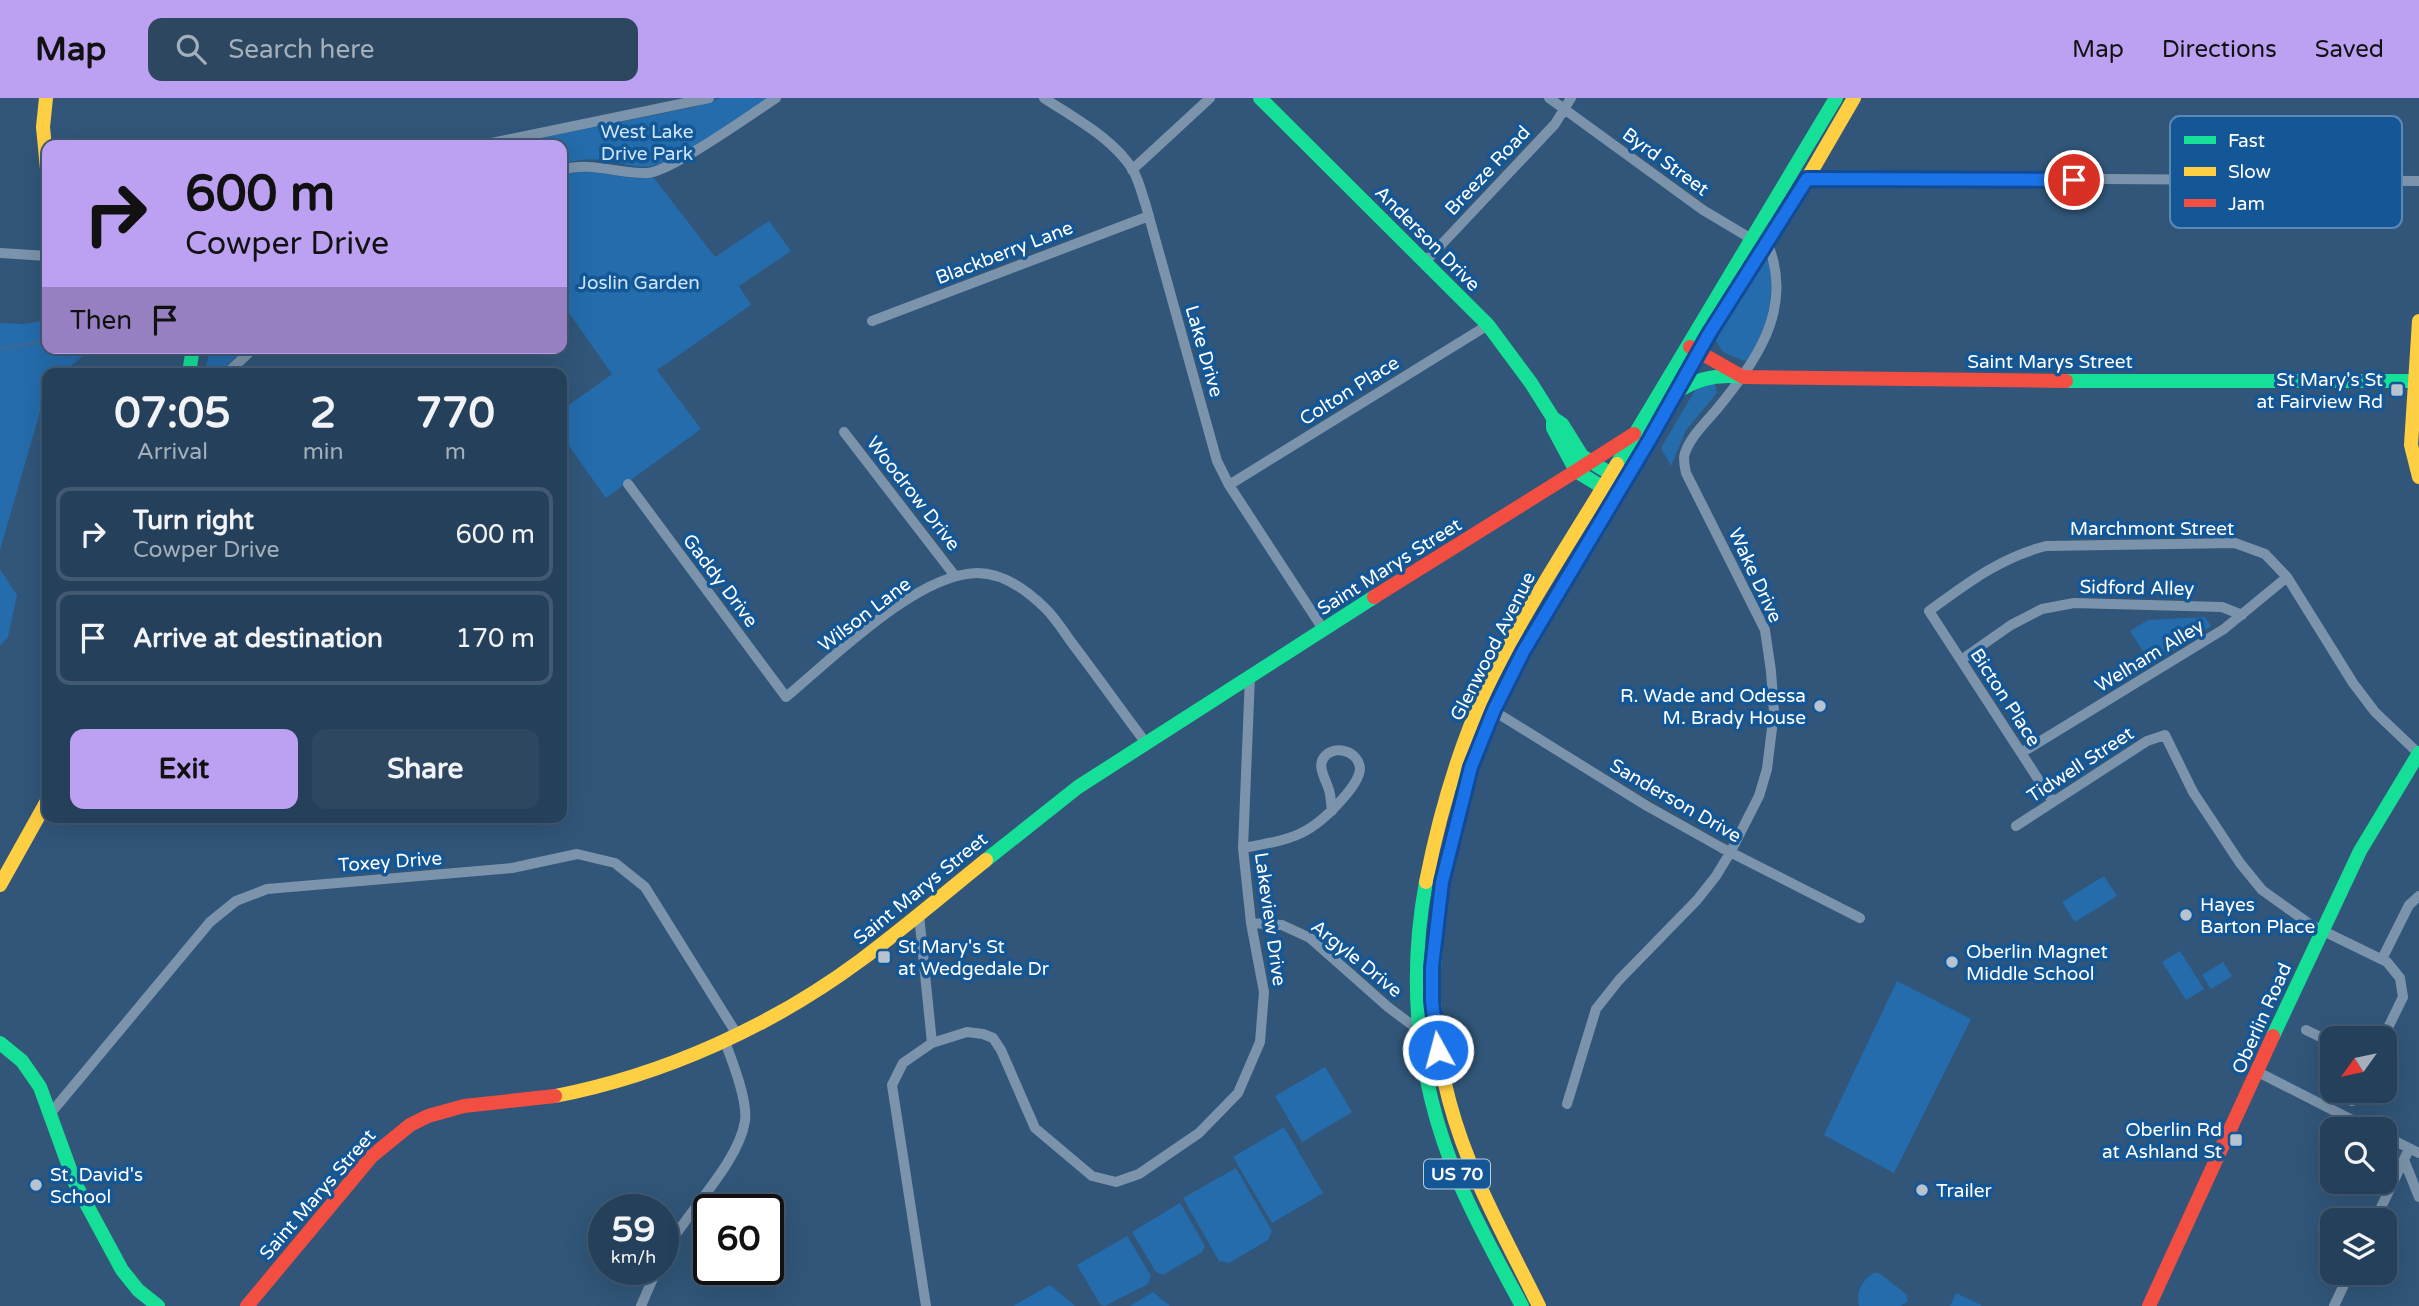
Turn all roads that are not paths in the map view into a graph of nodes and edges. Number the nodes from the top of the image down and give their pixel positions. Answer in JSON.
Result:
{"nodes":[{"id":1,"x":46,"y":98,"type":"edge"},
{"id":2,"x":709,"y":98,"type":"edge"},
{"id":3,"x":776,"y":98,"type":"edge"},
{"id":4,"x":1044,"y":98,"type":"edge"},
{"id":5,"x":1210,"y":98,"type":"edge"},
{"id":6,"x":1260,"y":98,"type":"edge"},
{"id":7,"x":1549,"y":98,"type":"edge"},
{"id":8,"x":1571,"y":98,"type":"edge"},
{"id":9,"x":1836,"y":98,"type":"edge"},
{"id":10,"x":1854,"y":98,"type":"edge"},
{"id":11,"x":1565,"y":110,"type":"junction"},
{"id":12,"x":44,"y":140,"type":"edge"},
{"id":13,"x":506,"y":140,"type":"edge"},
{"id":14,"x":567,"y":169,"type":"edge"},
{"id":15,"x":1132,"y":170,"type":"junction"},
{"id":16,"x":1800,"y":175,"type":"junction"},
{"id":17,"x":2170,"y":179,"type":"edge"},
{"id":18,"x":1149,"y":216,"type":"junction"},
{"id":19,"x":1760,"y":242,"type":"junction"},
{"id":20,"x":0,"y":253,"type":"edge"},
{"id":21,"x":42,"y":256,"type":"edge"},
{"id":22,"x":1424,"y":263,"type":"junction"},
{"id":23,"x":872,"y":321,"type":"dead end"},
{"id":24,"x":2419,"y":321,"type":"edge"},
{"id":25,"x":1488,"y":325,"type":"junction"},
{"id":26,"x":1694,"y":350,"type":"junction"},
{"id":27,"x":248,"y":354,"type":"edge"},
{"id":28,"x":232,"y":368,"type":"edge"},
{"id":29,"x":1743,"y":377,"type":"junction"},
{"id":30,"x":2417,"y":381,"type":"edge"},
{"id":31,"x":1676,"y":394,"type":"junction"},
{"id":32,"x":1553,"y":418,"type":"junction"},
{"id":33,"x":844,"y":432,"type":"dead end"},
{"id":34,"x":1636,"y":432,"type":"junction"},
{"id":35,"x":1589,"y":461,"type":"junction"},
{"id":36,"x":1576,"y":471,"type":"junction"},
{"id":37,"x":1611,"y":474,"type":"junction"},
{"id":38,"x":2419,"y":477,"type":"edge"},
{"id":39,"x":1624,"y":483,"type":"junction"},
{"id":40,"x":628,"y":484,"type":"dead end"},
{"id":41,"x":1229,"y":485,"type":"junction"},
{"id":42,"x":1602,"y":487,"type":"junction"},
{"id":43,"x":1616,"y":496,"type":"junction"},
{"id":44,"x":955,"y":576,"type":"junction"},
{"id":45,"x":2287,"y":577,"type":"junction"},
{"id":46,"x":1929,"y":611,"type":"joint"},
{"id":47,"x":2242,"y":615,"type":"junction"},
{"id":48,"x":1323,"y":629,"type":"junction"},
{"id":49,"x":1961,"y":660,"type":"junction"},
{"id":50,"x":1250,"y":676,"type":"junction"},
{"id":51,"x":786,"y":698,"type":"joint"},
{"id":52,"x":1479,"y":704,"type":"junction"},
{"id":53,"x":1494,"y":710,"type":"junction"},
{"id":54,"x":1146,"y":743,"type":"junction"},
{"id":55,"x":2021,"y":753,"type":"junction"},
{"id":56,"x":2419,"y":753,"type":"edge"},
{"id":57,"x":2053,"y":802,"type":"junction"},
{"id":58,"x":42,"y":810,"type":"edge"},
{"id":59,"x":1332,"y":811,"type":"junction"},
{"id":60,"x":2016,"y":826,"type":"dead end"},
{"id":61,"x":1243,"y":848,"type":"junction"},
{"id":62,"x":1730,"y":853,"type":"junction"},
{"id":63,"x":0,"y":885,"type":"edge"},
{"id":64,"x":2418,"y":896,"type":"edge"},
{"id":65,"x":919,"y":915,"type":"junction"},
{"id":66,"x":1860,"y":918,"type":"dead end"},
{"id":67,"x":1251,"y":923,"type":"junction"},
{"id":68,"x":2322,"y":931,"type":"junction"},
{"id":69,"x":2382,"y":959,"type":"junction"},
{"id":70,"x":2389,"y":1026,"type":"edge"},
{"id":71,"x":2306,"y":1030,"type":"dead end"},
{"id":72,"x":1419,"y":1031,"type":"junction"},
{"id":73,"x":1435,"y":1032,"type":"junction"},
{"id":74,"x":2320,"y":1037,"type":"edge"},
{"id":75,"x":731,"y":1039,"type":"junction"},
{"id":76,"x":0,"y":1042,"type":"edge"},
{"id":77,"x":932,"y":1043,"type":"junction"},
{"id":78,"x":2258,"y":1072,"type":"junction"},
{"id":79,"x":1567,"y":1104,"type":"dead end"},
{"id":80,"x":50,"y":1114,"type":"junction"},
{"id":81,"x":2346,"y":1117,"type":"edge"},
{"id":82,"x":2397,"y":1142,"type":"edge"},
{"id":83,"x":2414,"y":1151,"type":"edge"},
{"id":84,"x":2404,"y":1160,"type":"junction"},
{"id":85,"x":2419,"y":1197,"type":"edge"},
{"id":86,"x":2381,"y":1208,"type":"edge"},
{"id":87,"x":679,"y":1228,"type":"edge"},
{"id":88,"x":650,"y":1285,"type":"edge"},
{"id":89,"x":2344,"y":1285,"type":"edge"},
{"id":90,"x":158,"y":1306,"type":"edge"},
{"id":91,"x":247,"y":1306,"type":"edge"},
{"id":92,"x":641,"y":1306,"type":"edge"},
{"id":93,"x":926,"y":1306,"type":"edge"},
{"id":94,"x":1522,"y":1306,"type":"edge"},
{"id":95,"x":1539,"y":1306,"type":"edge"},
{"id":96,"x":2149,"y":1306,"type":"edge"},
{"id":97,"x":2334,"y":1306,"type":"edge"}],
"edges":[{"from":1,"to":12,"type":"main road"},
{"from":2,"to":13,"type":"street"},
{"from":3,"to":14,"type":"street"},
{"from":4,"to":15,"type":"street","name":"Lake Drive"},
{"from":5,"to":15,"type":"street"},
{"from":6,"to":22,"type":"main road","name":"Anderson Drive"},
{"from":7,"to":11,"type":"street","name":"Byrd Street"},
{"from":8,"to":11,"type":"street","name":"Breeze Road"},
{"from":9,"to":16,"type":"main road","name":"Glenwood Avenue","number":"US 70"},
{"from":10,"to":16,"type":"main road","name":"Glenwood Avenue","number":"US 70"},
{"from":11,"to":19,"type":"street","name":"Byrd Street"},
{"from":11,"to":22,"type":"street","name":"Breeze Road"},
{"from":15,"to":18,"type":"street","name":"Lake Drive"},
{"from":16,"to":17,"type":"street"},
{"from":16,"to":19,"type":"main road","name":"Glenwood Avenue","number":"US 70"},
{"from":18,"to":23,"type":"street","name":"Blackberry Lane"},
{"from":18,"to":41,"type":"street","name":"Lake Drive"},
{"from":19,"to":26,"type":"main road","name":"Glenwood Avenue","number":"US 70"},
{"from":19,"to":29,"type":"street","name":"Wake Drive"},
{"from":20,"to":21,"type":"street"},
{"from":22,"to":25,"type":"main road","name":"Anderson Drive"},
{"from":24,"to":30,"type":"main road"},
{"from":25,"to":32,"type":"main road","name":"Anderson Drive"},
{"from":25,"to":41,"type":"street","name":"Colton Place"},
{"from":26,"to":29,"type":"main road","name":"Saint Marys Street"},
{"from":26,"to":31,"type":"main road","name":"Glenwood Avenue","number":"US 70"},
{"from":26,"to":34,"type":"main road","name":"Glenwood Avenue","number":"US 70"},
{"from":27,"to":28,"type":"street"},
{"from":29,"to":30,"type":"main road","name":"Saint Marys Street"},
{"from":29,"to":31,"type":"main road"},
{"from":29,"to":62,"type":"street","name":"Wake Drive"},
{"from":30,"to":38,"type":"main road"},
{"from":31,"to":39,"type":"main road","name":"Glenwood Avenue","number":"US 70"},
{"from":32,"to":35,"type":"main road","name":"Anderson Drive"},
{"from":32,"to":36,"type":"main road","name":"Anderson Drive"},
{"from":33,"to":44,"type":"street","name":"Woodrow Drive"},
{"from":34,"to":35,"type":"main road","name":"Saint Marys Street"},
{"from":34,"to":37,"type":"main road","name":"Glenwood Avenue","number":"US 70"},
{"from":35,"to":36,"type":"main road","name":"Saint Marys Street"},
{"from":35,"to":37,"type":"main road"},
{"from":36,"to":42,"type":"main road"},
{"from":36,"to":48,"type":"main road","name":"Saint Marys Street"},
{"from":37,"to":39,"type":"main road"},
{"from":37,"to":42,"type":"main road","name":"Glenwood Avenue","number":"US 70"},
{"from":39,"to":43,"type":"main road","name":"Glenwood Avenue","number":"US 70"},
{"from":40,"to":51,"type":"street","name":"Gaddy Drive"},
{"from":41,"to":48,"type":"street","name":"Lake Drive"},
{"from":42,"to":43,"type":"main road"},
{"from":42,"to":52,"type":"main road","name":"Glenwood Avenue","number":"US 70"},
{"from":43,"to":53,"type":"main road","name":"Glenwood Avenue","number":"US 70"},
{"from":44,"to":51,"type":"street","name":"Wilson Lane"},
{"from":44,"to":54,"type":"street","name":"Wilson Lane"},
{"from":45,"to":46,"type":"street","name":"Marchmont Street"},
{"from":45,"to":47,"type":"street","name":"Welham Alley"},
{"from":45,"to":56,"type":"street","name":"Marchmont Street"},
{"from":46,"to":49,"type":"street","name":"Bicton Place"},
{"from":47,"to":49,"type":"street","name":"Sidford Alley"},
{"from":47,"to":55,"type":"street","name":"Welham Alley"},
{"from":48,"to":50,"type":"main road","name":"Saint Marys Street"},
{"from":49,"to":55,"type":"street","name":"Bicton Place"},
{"from":50,"to":54,"type":"main road","name":"Saint Marys Street"},
{"from":50,"to":61,"type":"street","name":"Lakeview Drive"},
{"from":52,"to":53,"type":"street","name":"Sanderson Drive"},
{"from":52,"to":72,"type":"main road","name":"Glenwood Avenue","number":"US 70"},
{"from":53,"to":62,"type":"street","name":"Sanderson Drive"},
{"from":53,"to":73,"type":"main road","name":"Glenwood Avenue","number":"US 70"},
{"from":54,"to":65,"type":"main road","name":"Saint Marys Street"},
{"from":55,"to":57,"type":"street","name":"Bicton Place"},
{"from":56,"to":68,"type":"main road","name":"Oberlin Road"},
{"from":57,"to":60,"type":"street","name":"Tidwell Street"},
{"from":57,"to":68,"type":"street","name":"Tidwell Street"},
{"from":58,"to":63,"type":"main road"},
{"from":59,"to":59,"type":"street"},
{"from":59,"to":61,"type":"street"},
{"from":61,"to":67,"type":"street","name":"Lakeview Drive"},
{"from":62,"to":66,"type":"street","name":"Sanderson Drive"},
{"from":62,"to":79,"type":"street","name":"Wake Drive"},
{"from":64,"to":69,"type":"street"},
{"from":65,"to":75,"type":"main road","name":"Saint Marys Street"},
{"from":65,"to":77,"type":"street"},
{"from":67,"to":72,"type":"street","name":"Argyle Drive"},
{"from":67,"to":77,"type":"street","name":"Lakeview Drive"},
{"from":68,"to":69,"type":"street"},
{"from":68,"to":78,"type":"main road","name":"Oberlin Road"},
{"from":69,"to":70,"type":"street"},
{"from":71,"to":74,"type":"street"},
{"from":72,"to":73,"type":"street"},
{"from":72,"to":94,"type":"main road","name":"Glenwood Avenue","number":"US 70"},
{"from":73,"to":95,"type":"main road","name":"Glenwood Avenue","number":"US 70"},
{"from":75,"to":80,"type":"street","name":"Toxey Drive"},
{"from":75,"to":87,"type":"street","name":"Toxey Drive"},
{"from":75,"to":91,"type":"main road","name":"Saint Marys Street"},
{"from":76,"to":80,"type":"main road"},
{"from":77,"to":93,"type":"street","name":"Lakeview Drive"},
{"from":78,"to":81,"type":"street"},
{"from":78,"to":96,"type":"main road","name":"Oberlin Road"},
{"from":80,"to":90,"type":"main road"},
{"from":82,"to":83,"type":"street"},
{"from":83,"to":84,"type":"street"},
{"from":84,"to":85,"type":"street"},
{"from":84,"to":86,"type":"street"},
{"from":88,"to":92,"type":"street"},
{"from":89,"to":97,"type":"street"}]}
